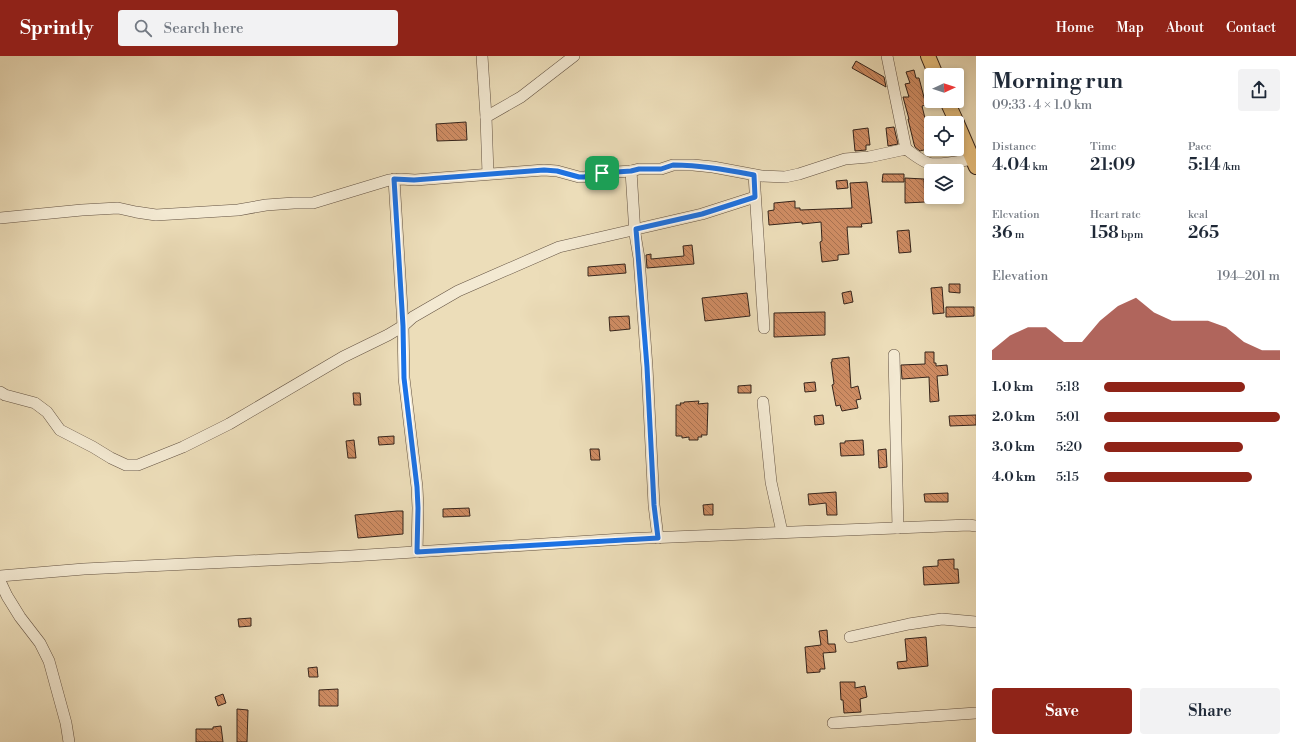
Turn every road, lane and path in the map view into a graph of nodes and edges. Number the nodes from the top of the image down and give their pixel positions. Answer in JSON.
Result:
{"nodes":[{"id":1,"x":482,"y":56,"type":"edge"},
{"id":2,"x":574,"y":56,"type":"edge"},
{"id":3,"x":887,"y":56,"type":"edge"},
{"id":4,"x":928,"y":56,"type":"edge"},
{"id":5,"x":933,"y":68,"type":"edge"},
{"id":6,"x":486,"y":117,"type":"junction"},
{"id":7,"x":964,"y":139,"type":"edge"},
{"id":8,"x":906,"y":149,"type":"junction"},
{"id":9,"x":974,"y":163,"type":"edge"},
{"id":10,"x":631,"y":171,"type":"junction"},
{"id":11,"x":488,"y":174,"type":"junction"},
{"id":12,"x":754,"y":175,"type":"junction"},
{"id":13,"x":394,"y":179,"type":"junction"},
{"id":14,"x":755,"y":197,"type":"junction"},
{"id":15,"x":0,"y":218,"type":"edge"},
{"id":16,"x":636,"y":229,"type":"junction"},
{"id":17,"x":403,"y":326,"type":"junction"},
{"id":18,"x":764,"y":328,"type":"dead end"},
{"id":19,"x":894,"y":355,"type":"dead end"},
{"id":20,"x":0,"y":392,"type":"edge"},
{"id":21,"x":763,"y":402,"type":"dead end"},
{"id":22,"x":976,"y":526,"type":"edge"},
{"id":23,"x":898,"y":528,"type":"junction"},
{"id":24,"x":782,"y":532,"type":"junction"},
{"id":25,"x":658,"y":538,"type":"junction"},
{"id":26,"x":417,"y":552,"type":"junction"},
{"id":27,"x":0,"y":576,"type":"edge"},
{"id":28,"x":0,"y":581,"type":"edge"},
{"id":29,"x":976,"y":622,"type":"edge"},
{"id":30,"x":850,"y":637,"type":"dead end"},
{"id":31,"x":976,"y":713,"type":"edge"},
{"id":32,"x":833,"y":723,"type":"dead end"},
{"id":33,"x":69,"y":742,"type":"edge"}],
"edges":[{"from":1,"to":6,"type":"street"},
{"from":2,"to":6,"type":"street"},
{"from":3,"to":8,"type":"street"},
{"from":4,"to":5,"type":"main road"},
{"from":6,"to":11,"type":"street"},
{"from":7,"to":9,"type":"main road"},
{"from":8,"to":9,"type":"street"},
{"from":8,"to":12,"type":"street"},
{"from":10,"to":11,"type":"street"},
{"from":10,"to":12,"type":"street"},
{"from":10,"to":16,"type":"street"},
{"from":11,"to":13,"type":"street"},
{"from":12,"to":14,"type":"street"},
{"from":13,"to":15,"type":"street"},
{"from":13,"to":17,"type":"street"},
{"from":14,"to":16,"type":"street"},
{"from":14,"to":18,"type":"street"},
{"from":16,"to":17,"type":"street"},
{"from":16,"to":25,"type":"street"},
{"from":17,"to":20,"type":"street"},
{"from":17,"to":26,"type":"street"},
{"from":19,"to":23,"type":"street"},
{"from":21,"to":24,"type":"street"},
{"from":22,"to":23,"type":"street"},
{"from":23,"to":24,"type":"street"},
{"from":24,"to":25,"type":"street"},
{"from":25,"to":26,"type":"street"},
{"from":26,"to":27,"type":"street"},
{"from":28,"to":33,"type":"street"},
{"from":29,"to":30,"type":"street"},
{"from":31,"to":32,"type":"street"}]}
